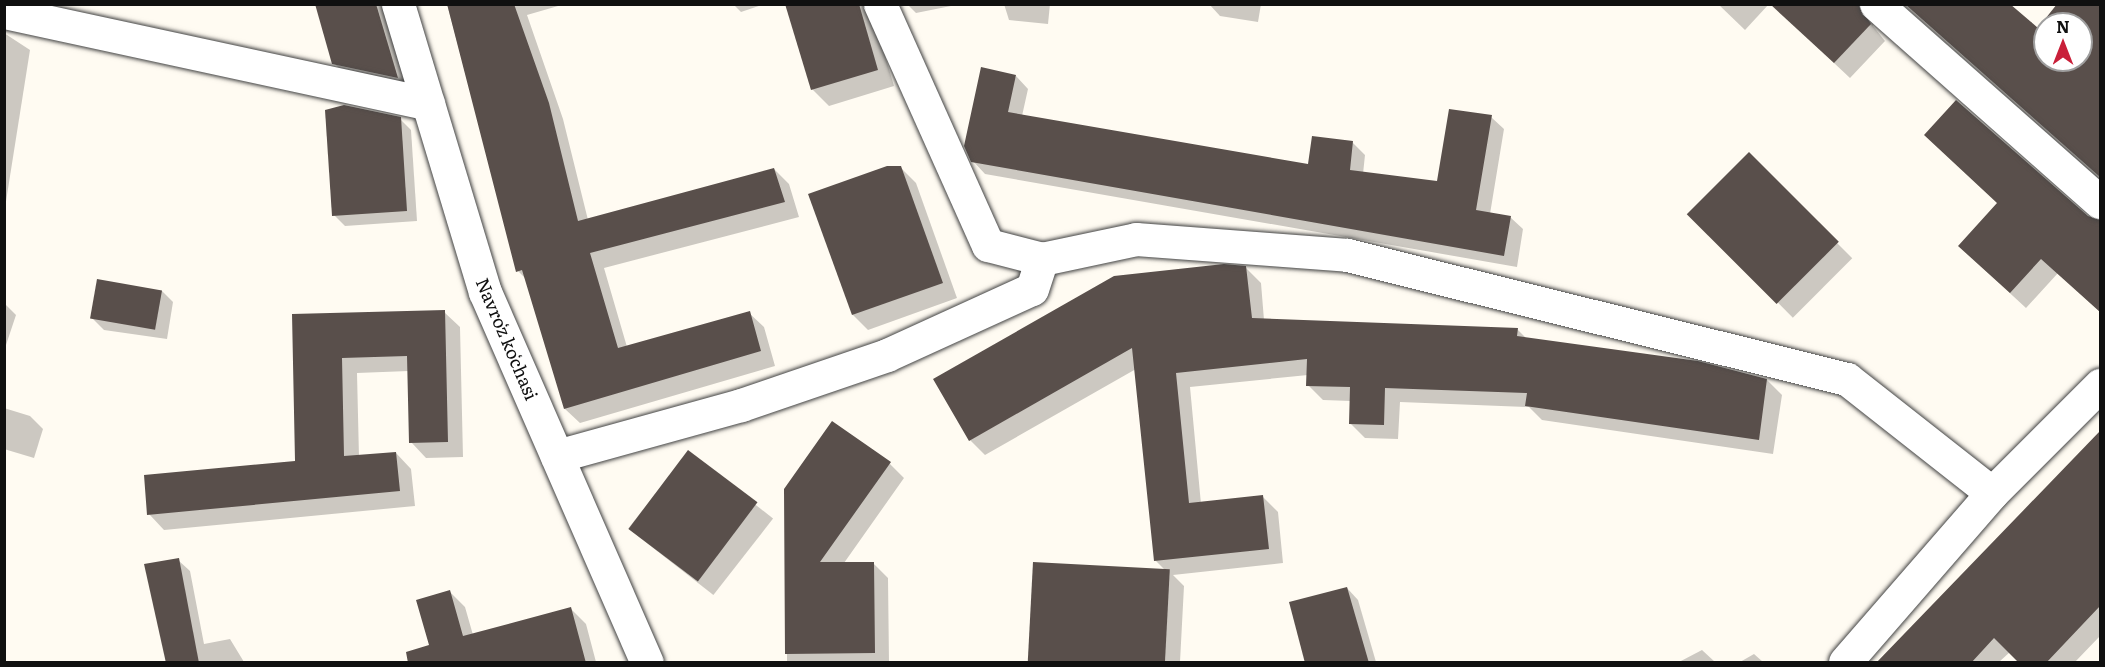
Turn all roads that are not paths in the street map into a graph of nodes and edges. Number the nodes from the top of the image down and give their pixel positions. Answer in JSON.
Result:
{"nodes":[{"id":1,"x":398,"y":4,"type":"edge"},
{"id":2,"x":880,"y":4,"type":"edge"},
{"id":3,"x":1876,"y":4,"type":"edge"},
{"id":4,"x":4,"y":12,"type":"edge"},
{"id":5,"x":428,"y":104,"type":"junction"},
{"id":6,"x":2100,"y":202,"type":"edge"},
{"id":7,"x":1042,"y":259,"type":"junction"},
{"id":8,"x":2100,"y":385,"type":"edge"},
{"id":9,"x":557,"y":456,"type":"junction"},
{"id":10,"x":1992,"y":493,"type":"junction"},
{"id":11,"x":647,"y":663,"type":"edge"},
{"id":12,"x":1845,"y":663,"type":"edge"}],
"edges":[{"from":1,"to":5,"type":"street","name":"Navroʻz koʻchasi"},
{"from":2,"to":7,"type":"street"},
{"from":3,"to":6,"type":"street"},
{"from":4,"to":5,"type":"street"},
{"from":5,"to":9,"type":"street","name":"Navroʻz koʻchasi"},
{"from":7,"to":9,"type":"street"},
{"from":7,"to":10,"type":"street"},
{"from":8,"to":10,"type":"street"},
{"from":9,"to":11,"type":"street","name":"Navroʻz koʻchasi"},
{"from":10,"to":12,"type":"street"}]}
